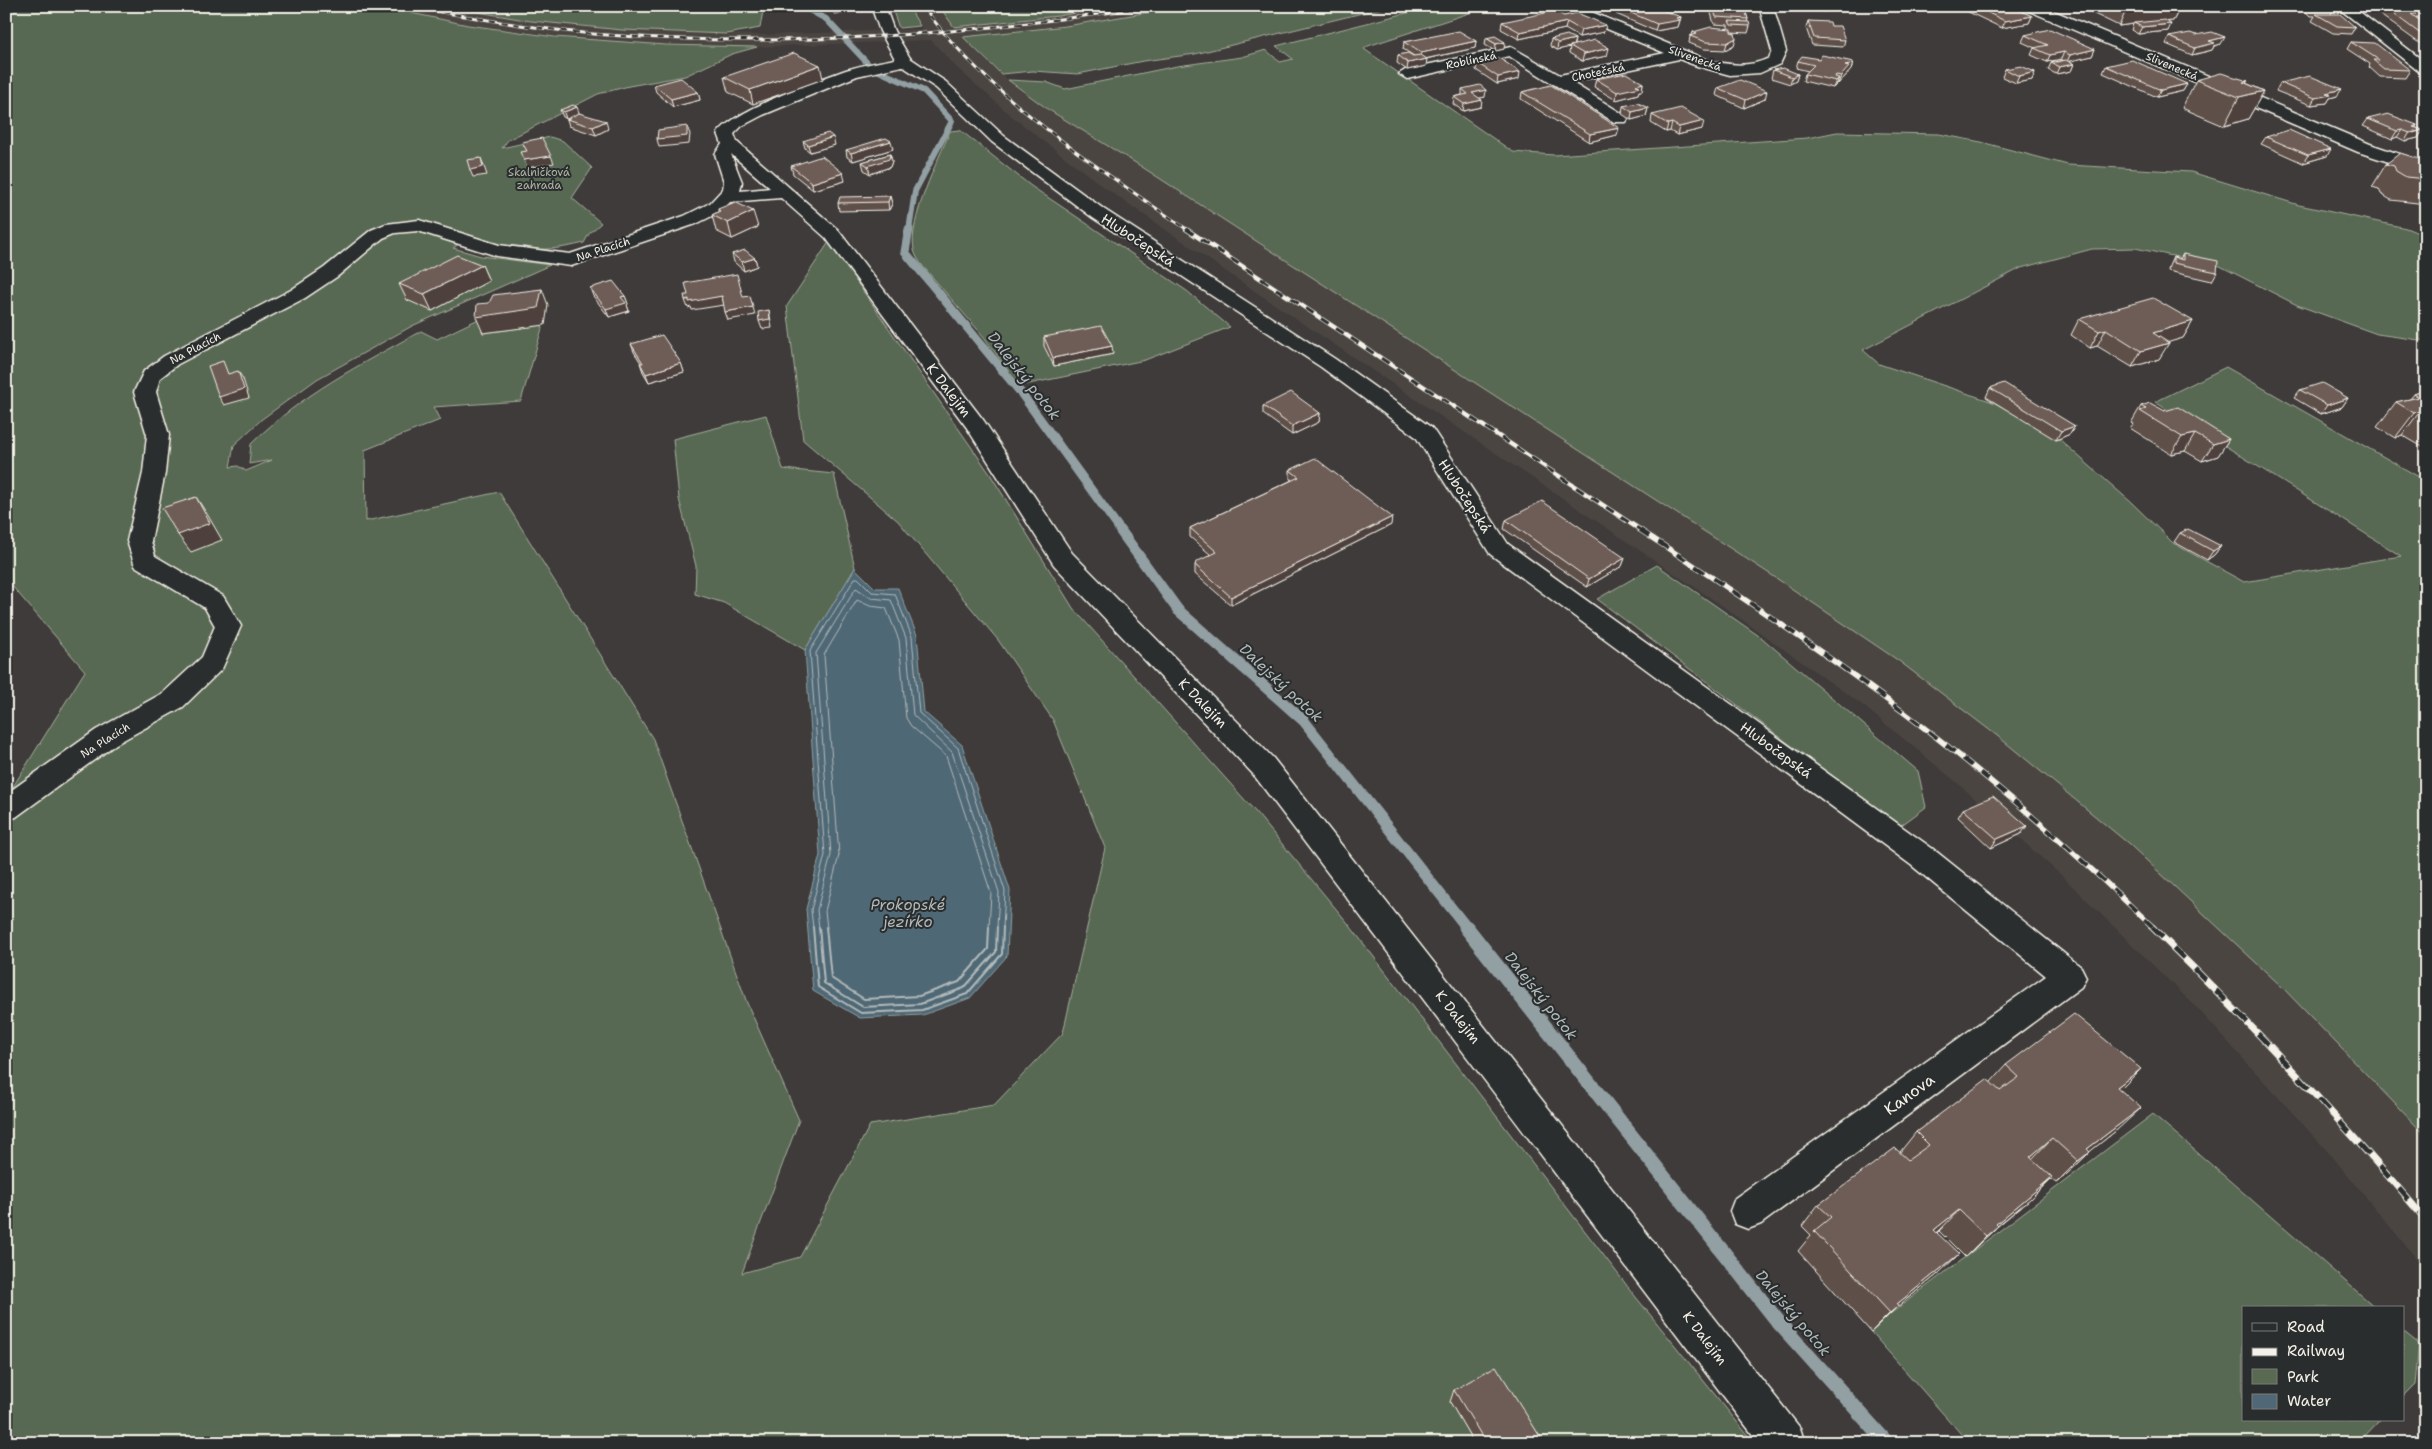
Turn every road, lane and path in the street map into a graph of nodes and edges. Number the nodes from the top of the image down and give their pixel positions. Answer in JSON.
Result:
{"nodes":[{"id":1,"x":878,"y":6,"type":"edge"},
{"id":2,"x":1564,"y":6,"type":"edge"},
{"id":3,"x":1766,"y":6,"type":"edge"},
{"id":4,"x":2030,"y":6,"type":"edge"},
{"id":5,"x":2343,"y":6,"type":"edge"},
{"id":6,"x":1681,"y":54,"type":"junction"},
{"id":7,"x":904,"y":61,"type":"junction"},
{"id":8,"x":2426,"y":70,"type":"edge"},
{"id":9,"x":1407,"y":74,"type":"edge"},
{"id":10,"x":1558,"y":80,"type":"junction"},
{"id":11,"x":1620,"y":119,"type":"dead end"},
{"id":12,"x":730,"y":144,"type":"junction"},
{"id":13,"x":2426,"y":170,"type":"edge"},
{"id":14,"x":786,"y":192,"type":"junction"},
{"id":15,"x":729,"y":197,"type":"junction"},
{"id":16,"x":6,"y":809,"type":"edge"},
{"id":17,"x":2070,"y":977,"type":"joint"},
{"id":18,"x":1748,"y":1211,"type":"dead end"},
{"id":19,"x":1785,"y":1443,"type":"edge"}],
"edges":[{"from":1,"to":7,"type":"street","name":"Hlubočepská"},
{"from":2,"to":6,"type":"street","name":"Slivenecká"},
{"from":3,"to":6,"type":"street","name":"Slivenecká"},
{"from":4,"to":13,"type":"street","name":"Slivenecká"},
{"from":5,"to":8,"type":"street"},
{"from":6,"to":10,"type":"street","name":"Chotečská"},
{"from":7,"to":12,"type":"street"},
{"from":7,"to":17,"type":"street","name":"Hlubočepská"},
{"from":9,"to":10,"type":"street","name":"Roblínská"},
{"from":10,"to":11,"type":"street","name":"Chotečská"},
{"from":12,"to":14,"type":"street","name":"K Dalejím"},
{"from":12,"to":15,"type":"street"},
{"from":14,"to":15,"type":"street"},
{"from":14,"to":19,"type":"street","name":"K Dalejím"},
{"from":15,"to":16,"type":"street","name":"Na Placích"},
{"from":17,"to":18,"type":"street","name":"Kanova"}]}
